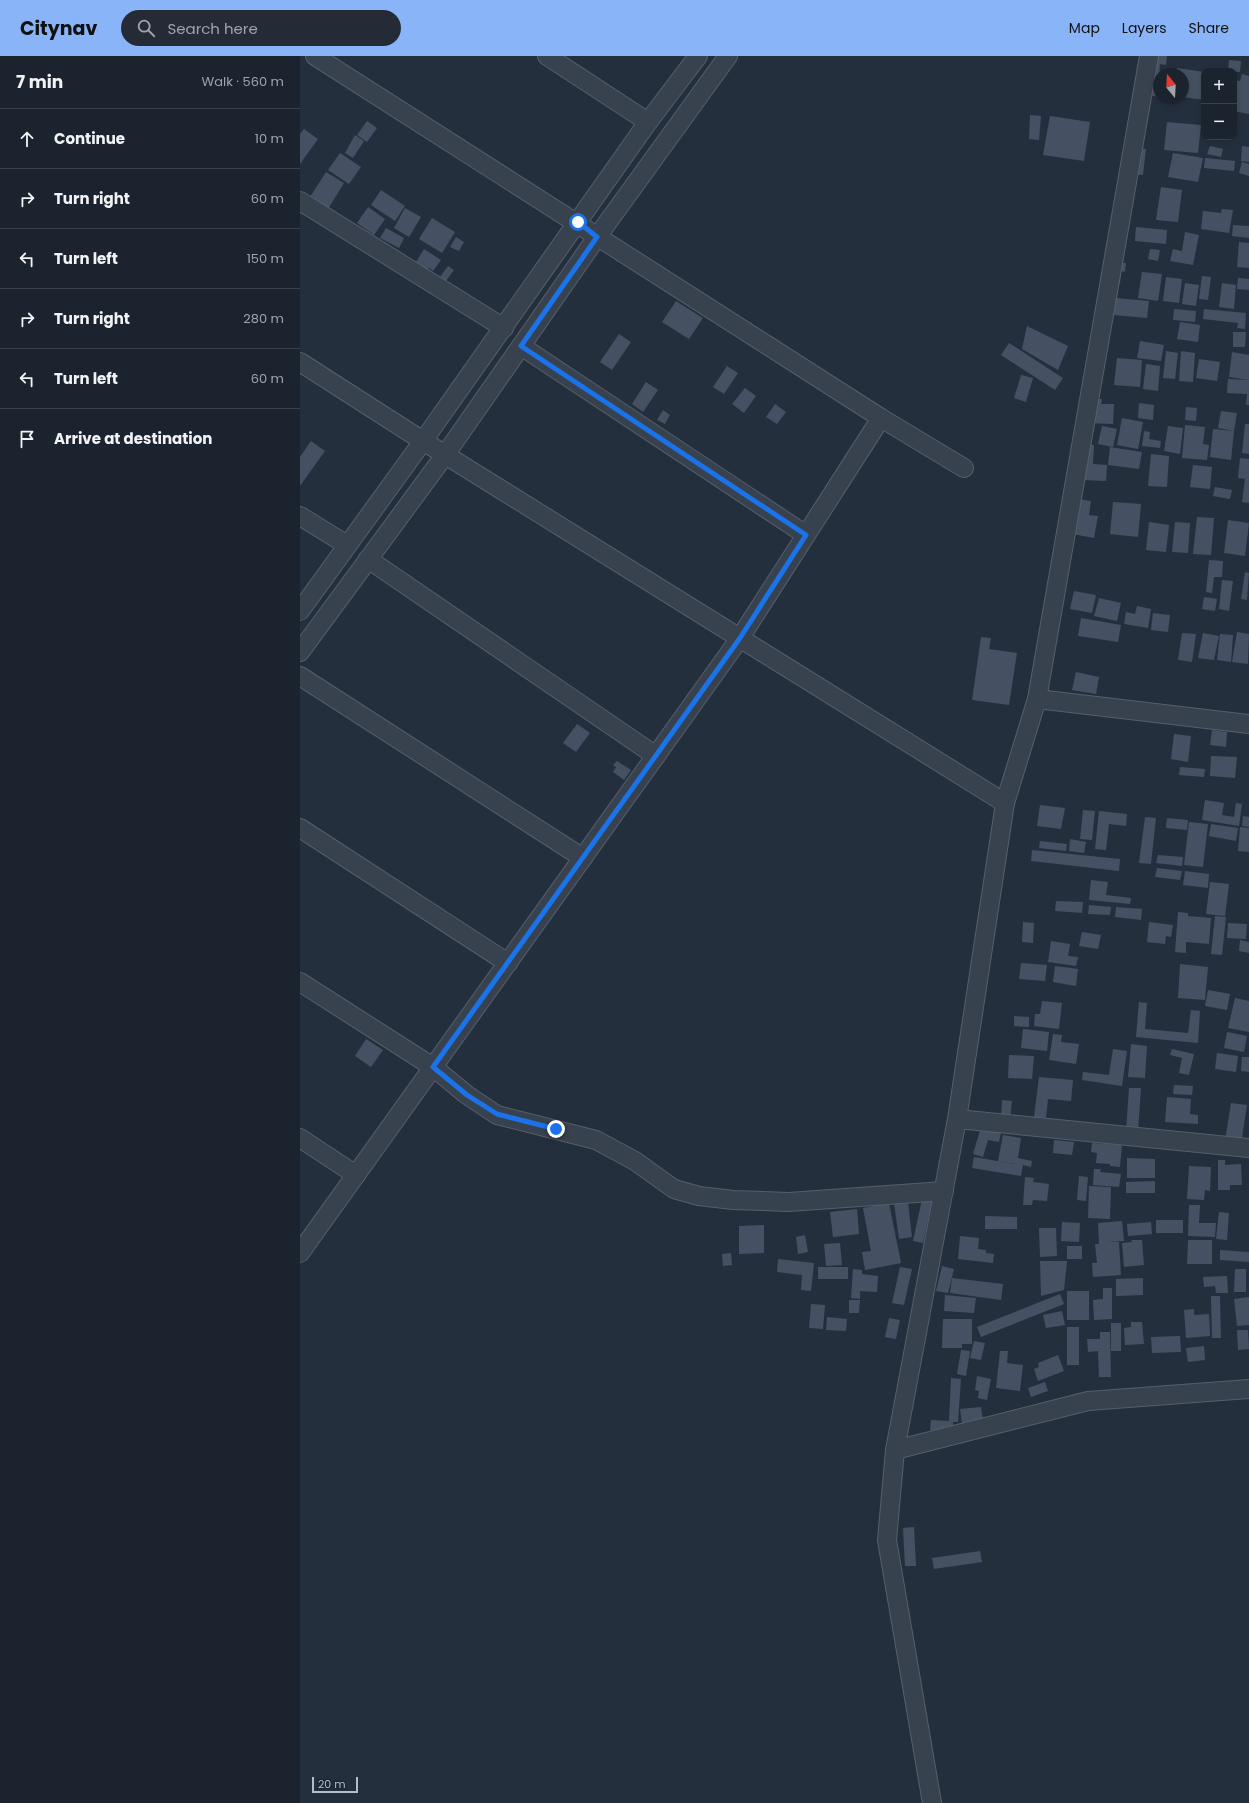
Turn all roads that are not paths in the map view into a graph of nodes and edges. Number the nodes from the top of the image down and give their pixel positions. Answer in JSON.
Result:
{"nodes":[{"id":1,"x":316,"y":56,"type":"edge"},
{"id":2,"x":547,"y":56,"type":"edge"},
{"id":3,"x":698,"y":56,"type":"edge"},
{"id":4,"x":728,"y":56,"type":"edge"},
{"id":5,"x":1149,"y":56,"type":"edge"},
{"id":6,"x":648,"y":122,"type":"junction"},
{"id":7,"x":300,"y":201,"type":"edge"},
{"id":8,"x":578,"y":222,"type":"junction"},
{"id":9,"x":597,"y":237,"type":"junction"},
{"id":10,"x":504,"y":328,"type":"junction"},
{"id":11,"x":521,"y":346,"type":"junction"},
{"id":12,"x":300,"y":362,"type":"edge"},
{"id":13,"x":882,"y":418,"type":"junction"},
{"id":14,"x":423,"y":441,"type":"junction"},
{"id":15,"x":445,"y":455,"type":"junction"},
{"id":16,"x":964,"y":468,"type":"dead end"},
{"id":17,"x":300,"y":516,"type":"edge"},
{"id":18,"x":806,"y":535,"type":"junction"},
{"id":19,"x":347,"y":545,"type":"junction"},
{"id":20,"x":368,"y":559,"type":"junction"},
{"id":21,"x":300,"y":611,"type":"edge"},
{"id":22,"x":740,"y":638,"type":"junction"},
{"id":23,"x":300,"y":652,"type":"edge"},
{"id":24,"x":300,"y":676,"type":"edge"},
{"id":25,"x":1037,"y":699,"type":"junction"},
{"id":26,"x":1249,"y":724,"type":"edge"},
{"id":27,"x":656,"y":756,"type":"junction"},
{"id":28,"x":1005,"y":803,"type":"junction"},
{"id":29,"x":300,"y":828,"type":"edge"},
{"id":30,"x":583,"y":858,"type":"junction"},
{"id":31,"x":508,"y":963,"type":"junction"},
{"id":32,"x":300,"y":982,"type":"edge"},
{"id":33,"x":433,"y":1067,"type":"junction"},
{"id":34,"x":957,"y":1119,"type":"junction"},
{"id":35,"x":300,"y":1138,"type":"edge"},
{"id":36,"x":1249,"y":1148,"type":"edge"},
{"id":37,"x":356,"y":1175,"type":"junction"},
{"id":38,"x":944,"y":1191,"type":"junction"},
{"id":39,"x":300,"y":1253,"type":"edge"},
{"id":40,"x":1249,"y":1389,"type":"edge"},
{"id":41,"x":895,"y":1450,"type":"junction"},
{"id":42,"x":932,"y":1803,"type":"edge"}],
"edges":[{"from":1,"to":8,"type":"street"},
{"from":2,"to":6,"type":"street"},
{"from":3,"to":6,"type":"street"},
{"from":4,"to":9,"type":"street"},
{"from":5,"to":25,"type":"street"},
{"from":6,"to":8,"type":"street"},
{"from":7,"to":10,"type":"street"},
{"from":8,"to":9,"type":"street"},
{"from":8,"to":10,"type":"street"},
{"from":9,"to":11,"type":"street"},
{"from":9,"to":13,"type":"street"},
{"from":10,"to":14,"type":"street"},
{"from":11,"to":15,"type":"street"},
{"from":11,"to":18,"type":"street"},
{"from":12,"to":14,"type":"street"},
{"from":13,"to":16,"type":"street"},
{"from":13,"to":18,"type":"street"},
{"from":14,"to":15,"type":"street"},
{"from":14,"to":19,"type":"street"},
{"from":15,"to":20,"type":"street"},
{"from":15,"to":22,"type":"street"},
{"from":17,"to":19,"type":"street"},
{"from":18,"to":22,"type":"street"},
{"from":19,"to":21,"type":"street"},
{"from":20,"to":23,"type":"street"},
{"from":20,"to":27,"type":"street"},
{"from":22,"to":27,"type":"street"},
{"from":22,"to":28,"type":"street"},
{"from":24,"to":30,"type":"street"},
{"from":25,"to":26,"type":"street"},
{"from":25,"to":28,"type":"street"},
{"from":27,"to":30,"type":"street"},
{"from":28,"to":34,"type":"street"},
{"from":29,"to":31,"type":"street"},
{"from":30,"to":31,"type":"street"},
{"from":31,"to":33,"type":"street"},
{"from":32,"to":33,"type":"street"},
{"from":33,"to":37,"type":"street"},
{"from":33,"to":38,"type":"street"},
{"from":34,"to":36,"type":"street"},
{"from":34,"to":38,"type":"street"},
{"from":35,"to":37,"type":"street"},
{"from":37,"to":39,"type":"street"},
{"from":38,"to":41,"type":"street"},
{"from":40,"to":41,"type":"street"},
{"from":41,"to":42,"type":"street"}]}
